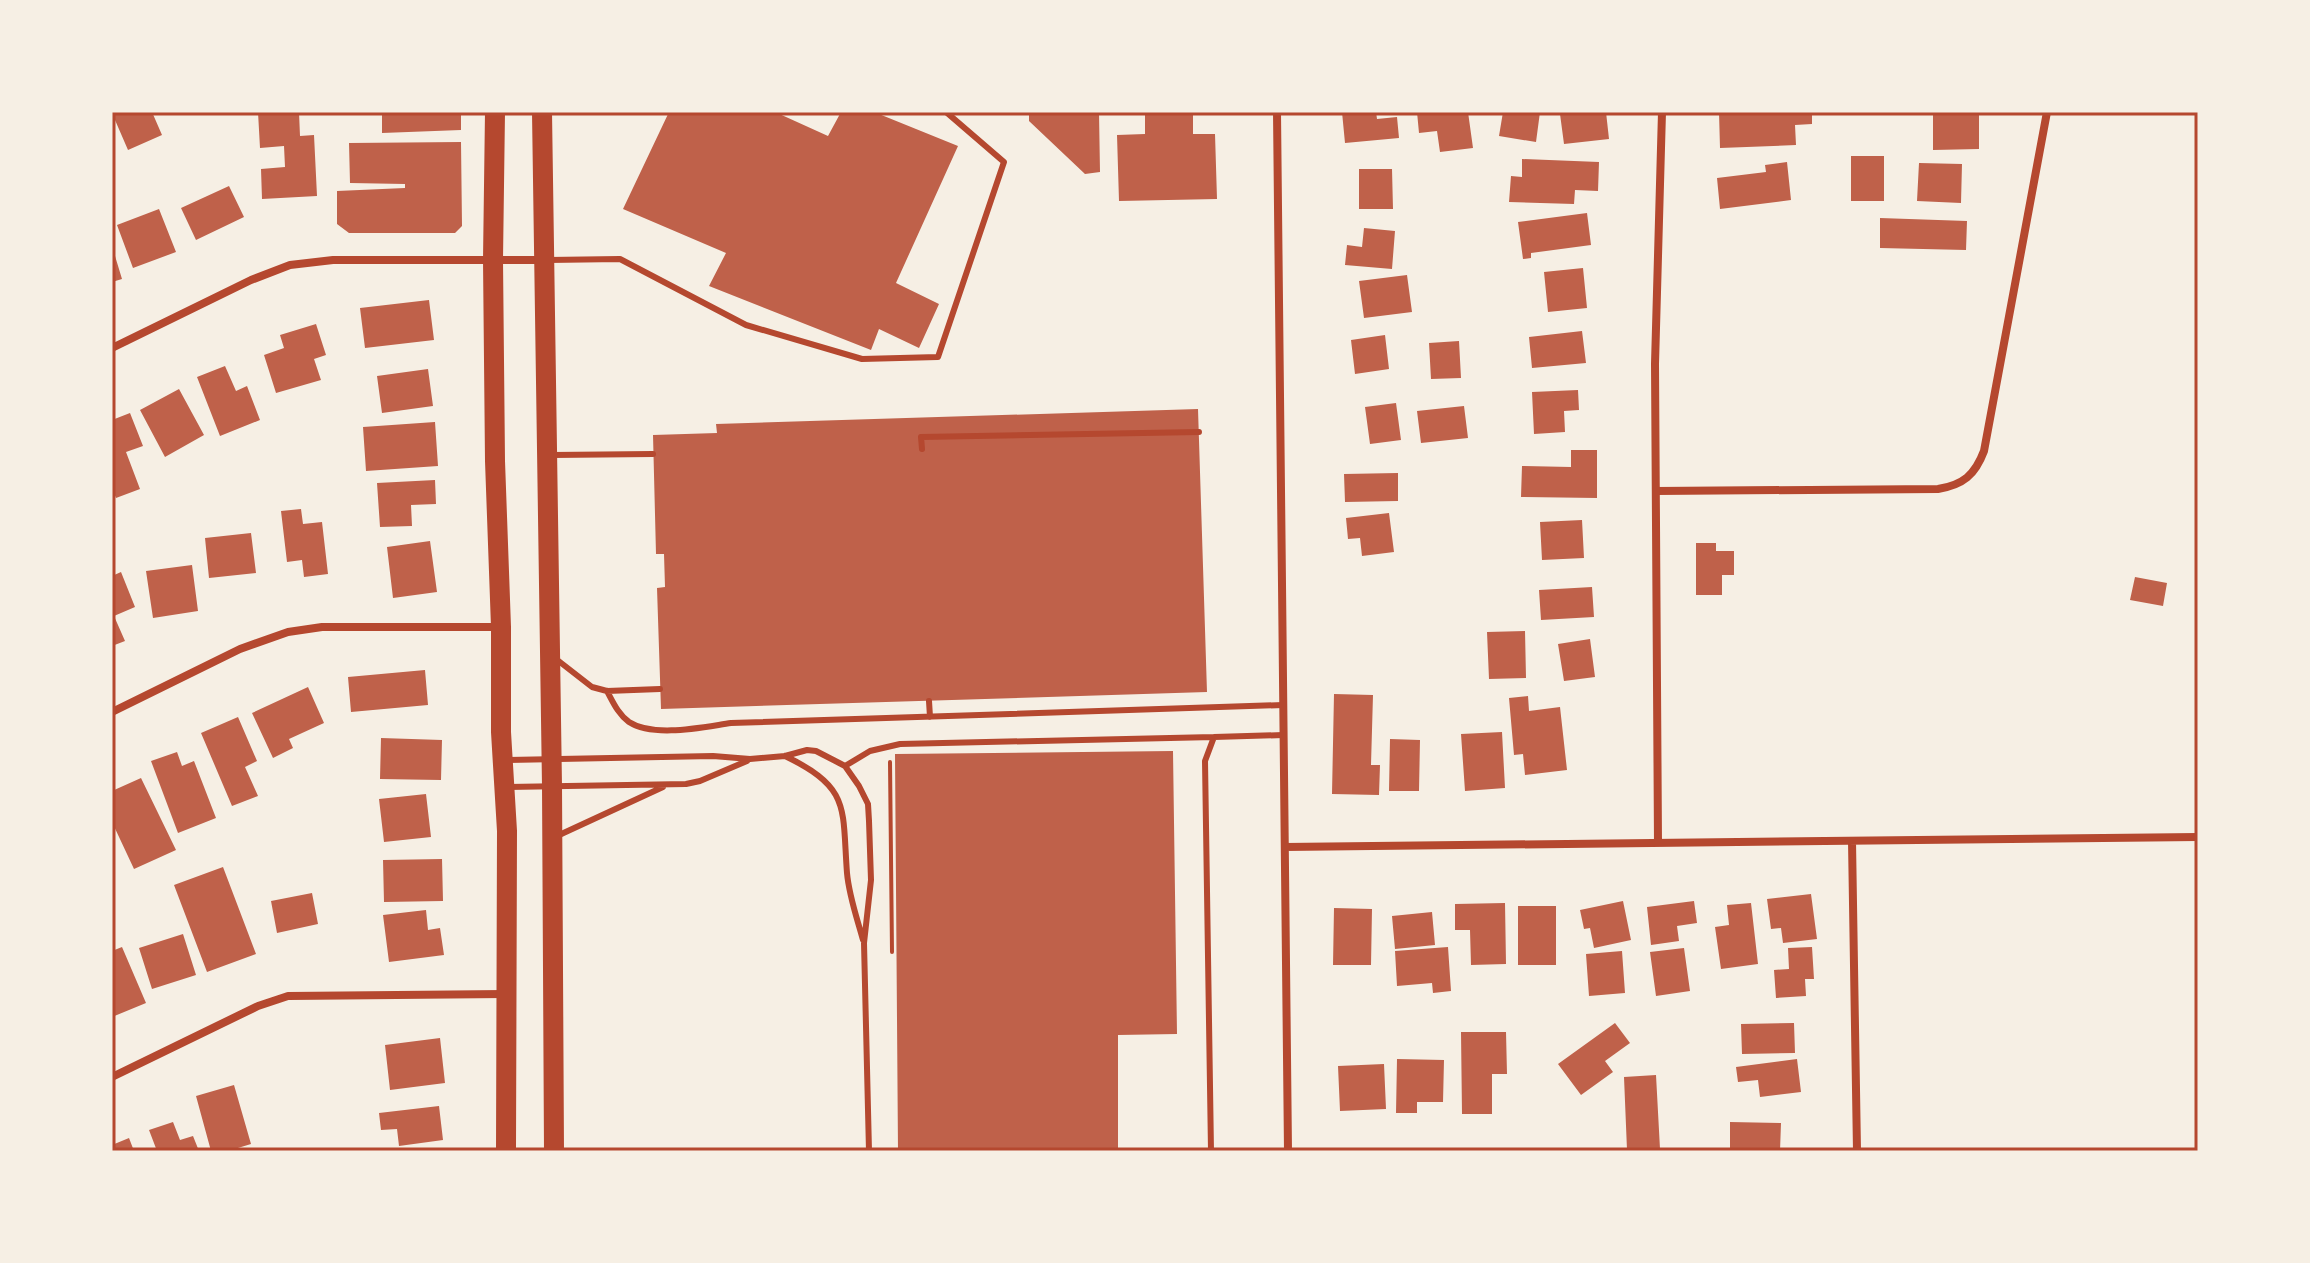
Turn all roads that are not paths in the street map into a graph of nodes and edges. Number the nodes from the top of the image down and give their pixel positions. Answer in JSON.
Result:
{"nodes":[{"id":1,"x":495,"y":112,"type":"edge"},
{"id":2,"x":542,"y":112,"type":"edge"},
{"id":3,"x":946,"y":112,"type":"edge"},
{"id":4,"x":1277,"y":112,"type":"edge"},
{"id":5,"x":1662,"y":112,"type":"edge"},
{"id":6,"x":2047,"y":112,"type":"edge"},
{"id":7,"x":493,"y":260,"type":"junction"},
{"id":8,"x":544,"y":260,"type":"junction"},
{"id":9,"x":112,"y":348,"type":"edge"},
{"id":10,"x":1199,"y":432,"type":"dead end"},
{"id":11,"x":922,"y":449,"type":"dead end"},
{"id":12,"x":653,"y":454,"type":"dead end"},
{"id":13,"x":546,"y":456,"type":"junction"},
{"id":14,"x":1656,"y":491,"type":"junction"},
{"id":15,"x":501,"y":627,"type":"junction"},
{"id":16,"x":550,"y":654,"type":"junction"},
{"id":17,"x":660,"y":689,"type":"dead end"},
{"id":18,"x":607,"y":691,"type":"junction"},
{"id":19,"x":929,"y":701,"type":"dead end"},
{"id":20,"x":1283,"y":705,"type":"junction"},
{"id":21,"x":112,"y":712,"type":"edge"},
{"id":22,"x":930,"y":717,"type":"junction"},
{"id":23,"x":1283,"y":735,"type":"junction"},
{"id":24,"x":1214,"y":737,"type":"junction"},
{"id":25,"x":785,"y":756,"type":"junction"},
{"id":26,"x":750,"y":759,"type":"junction"},
{"id":27,"x":502,"y":760,"type":"junction"},
{"id":28,"x":551,"y":760,"type":"junction"},
{"id":29,"x":845,"y":766,"type":"junction"},
{"id":30,"x":670,"y":784,"type":"junction"},
{"id":31,"x":552,"y":786,"type":"junction"},
{"id":32,"x":504,"y":787,"type":"junction"},
{"id":33,"x":2198,"y":837,"type":"edge"},
{"id":34,"x":553,"y":838,"type":"junction"},
{"id":35,"x":1852,"y":841,"type":"junction"},
{"id":36,"x":1658,"y":843,"type":"junction"},
{"id":37,"x":1285,"y":847,"type":"junction"},
{"id":38,"x":864,"y":943,"type":"junction"},
{"id":39,"x":508,"y":994,"type":"junction"},
{"id":40,"x":112,"y":1077,"type":"edge"},
{"id":41,"x":506,"y":1151,"type":"edge"},
{"id":42,"x":554,"y":1151,"type":"edge"},
{"id":43,"x":869,"y":1151,"type":"edge"},
{"id":44,"x":1211,"y":1151,"type":"edge"},
{"id":45,"x":1288,"y":1151,"type":"edge"},
{"id":46,"x":1857,"y":1151,"type":"edge"}],
"edges":[{"from":1,"to":7,"type":"highway"},
{"from":2,"to":8,"type":"highway"},
{"from":3,"to":8,"type":"lane"},
{"from":4,"to":20,"type":"street"},
{"from":5,"to":14,"type":"street"},
{"from":6,"to":14,"type":"street"},
{"from":7,"to":8,"type":"street"},
{"from":7,"to":9,"type":"street"},
{"from":7,"to":15,"type":"highway"},
{"from":8,"to":13,"type":"highway"},
{"from":10,"to":11,"type":"lane"},
{"from":12,"to":13,"type":"lane"},
{"from":13,"to":16,"type":"highway"},
{"from":14,"to":36,"type":"street"},
{"from":15,"to":21,"type":"street"},
{"from":15,"to":27,"type":"highway"},
{"from":16,"to":18,"type":"lane"},
{"from":16,"to":28,"type":"highway"},
{"from":17,"to":18,"type":"lane"},
{"from":18,"to":22,"type":"lane"},
{"from":19,"to":22,"type":"lane"},
{"from":20,"to":22,"type":"lane"},
{"from":20,"to":23,"type":"street"},
{"from":23,"to":24,"type":"lane"},
{"from":23,"to":37,"type":"street"},
{"from":24,"to":29,"type":"lane"},
{"from":24,"to":44,"type":"lane"},
{"from":25,"to":26,"type":"lane"},
{"from":25,"to":29,"type":"lane"},
{"from":25,"to":38,"type":"lane"},
{"from":26,"to":28,"type":"lane"},
{"from":26,"to":30,"type":"lane"},
{"from":27,"to":28,"type":"lane"},
{"from":27,"to":32,"type":"highway"},
{"from":28,"to":31,"type":"highway"},
{"from":29,"to":38,"type":"lane"},
{"from":30,"to":31,"type":"lane"},
{"from":30,"to":34,"type":"lane"},
{"from":31,"to":32,"type":"lane"},
{"from":31,"to":34,"type":"highway"},
{"from":32,"to":39,"type":"highway"},
{"from":33,"to":35,"type":"street"},
{"from":34,"to":42,"type":"highway"},
{"from":35,"to":36,"type":"street"},
{"from":35,"to":46,"type":"street"},
{"from":36,"to":37,"type":"street"},
{"from":37,"to":45,"type":"street"},
{"from":38,"to":43,"type":"lane"},
{"from":39,"to":40,"type":"street"},
{"from":39,"to":41,"type":"highway"}]}
